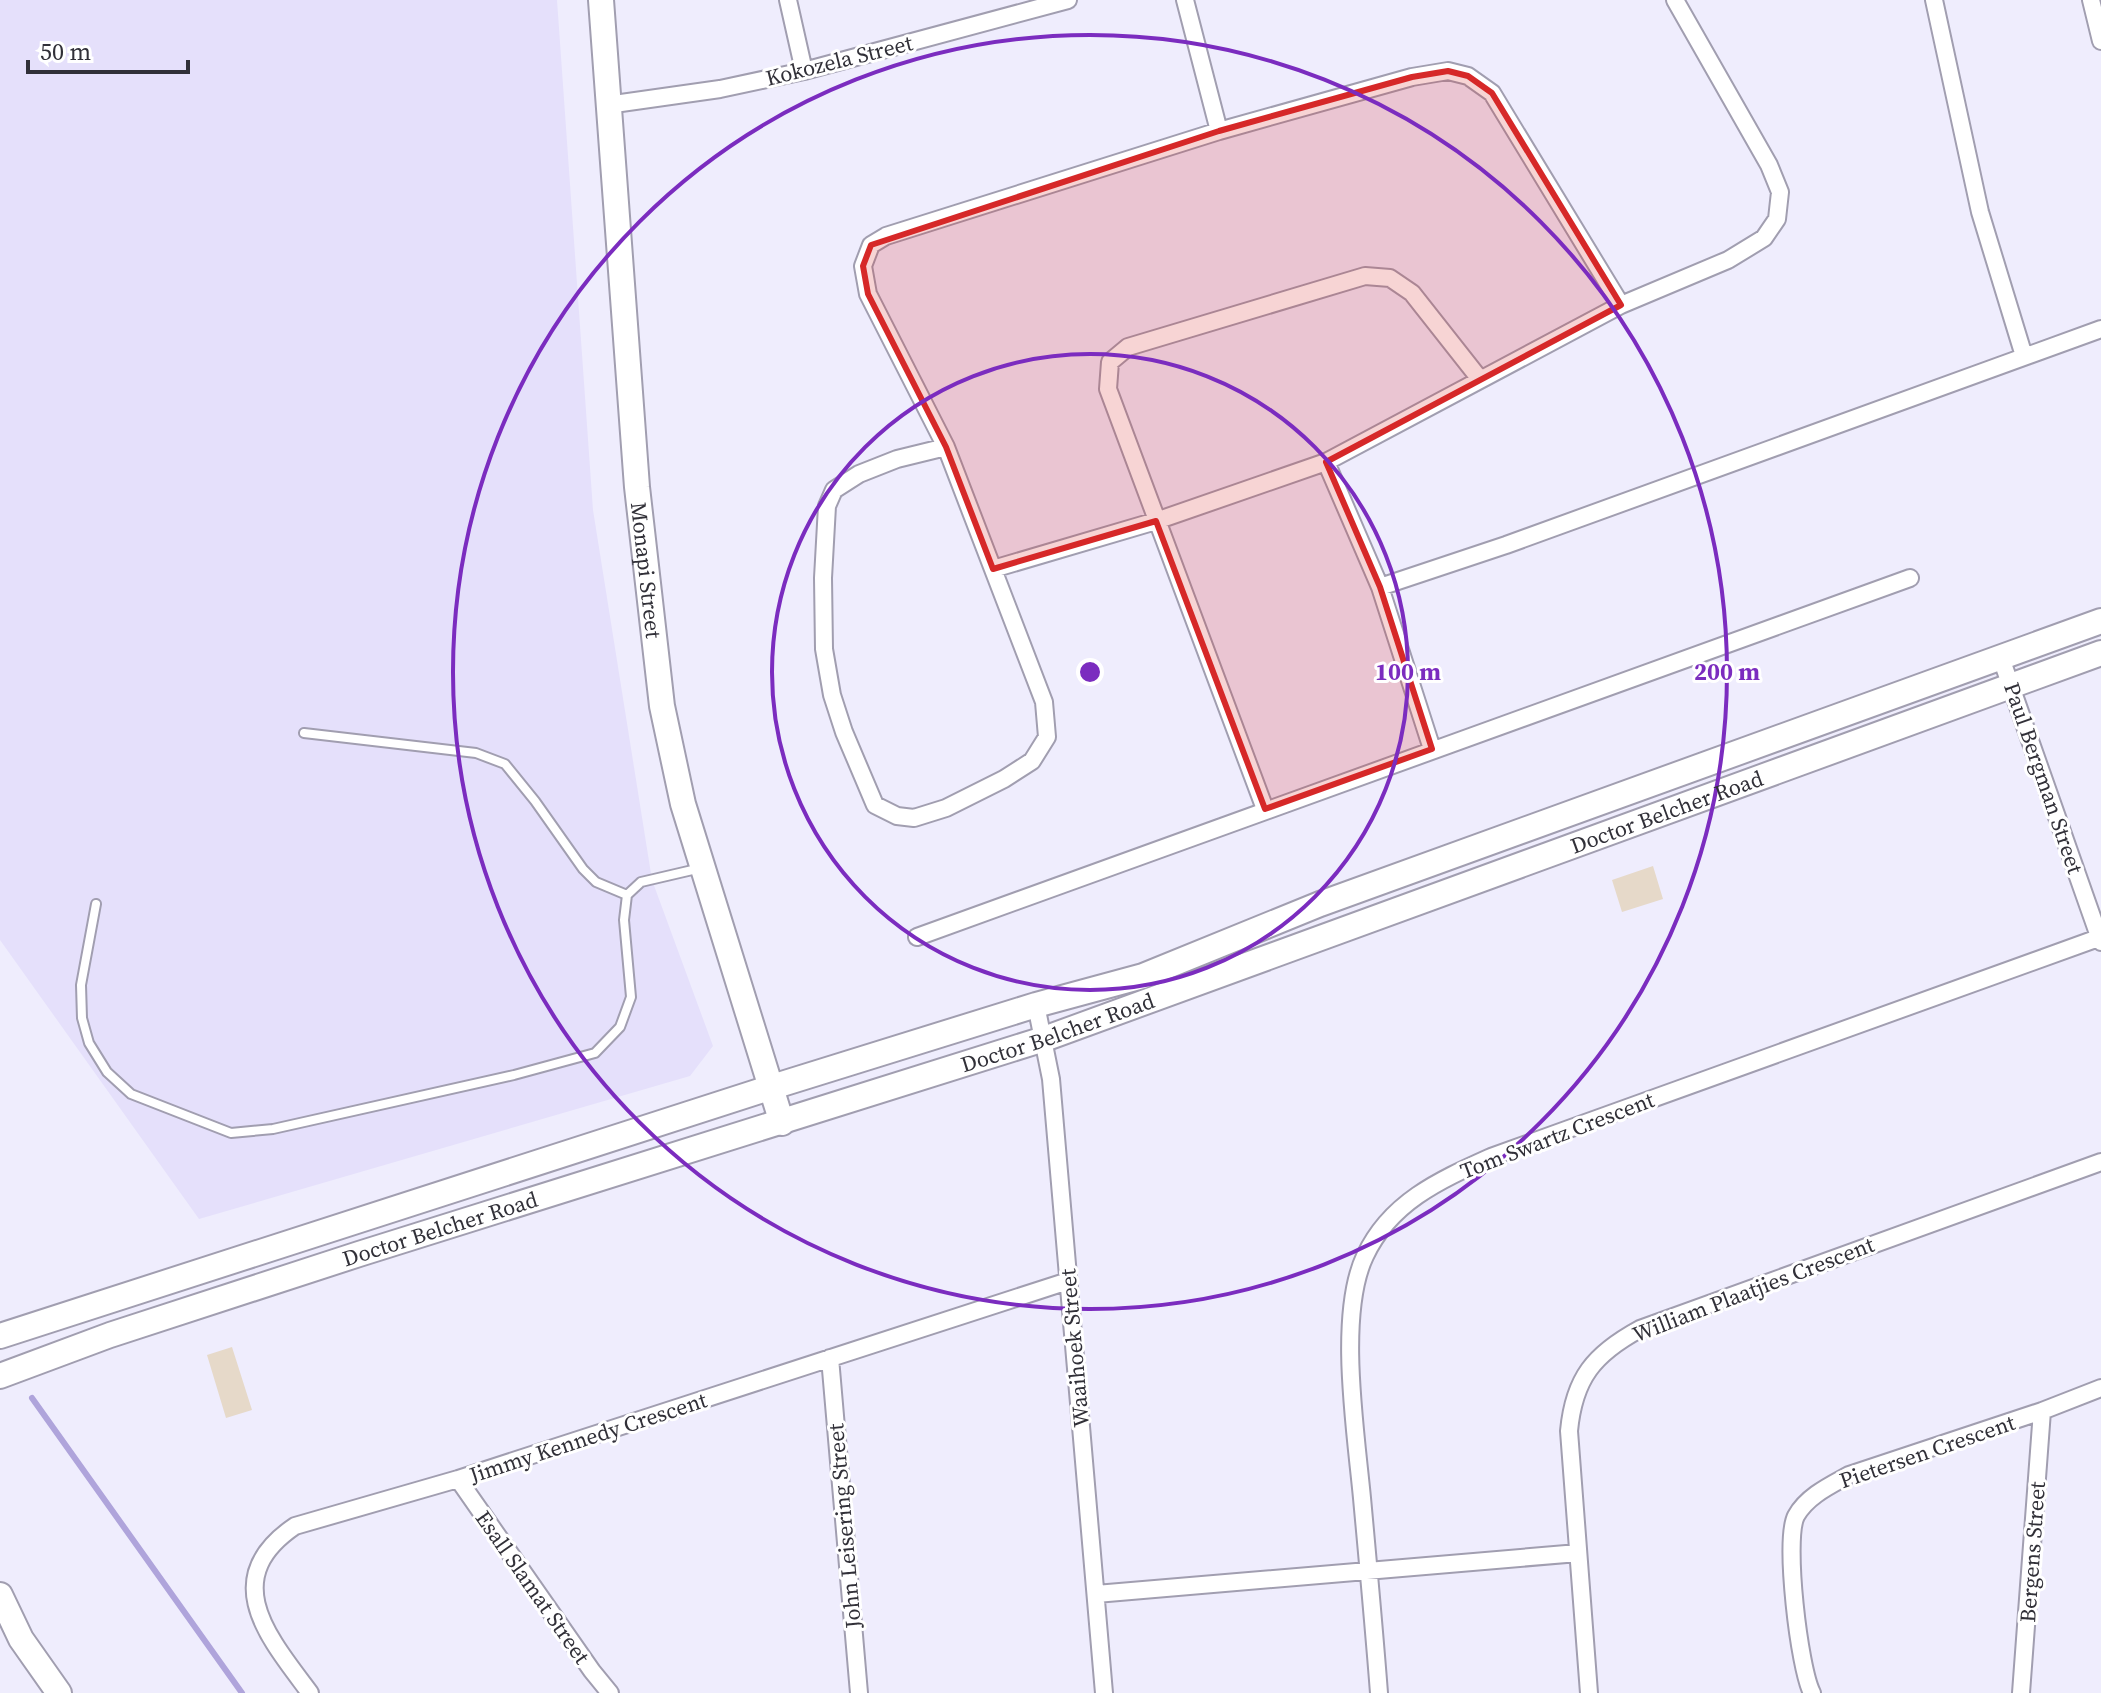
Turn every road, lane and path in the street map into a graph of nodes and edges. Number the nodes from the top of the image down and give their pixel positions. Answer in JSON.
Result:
{"nodes":[{"id":1,"x":601,"y":0,"type":"edge"},
{"id":2,"x":788,"y":0,"type":"edge"},
{"id":3,"x":1068,"y":0,"type":"edge"},
{"id":4,"x":1185,"y":0,"type":"edge"},
{"id":5,"x":1675,"y":0,"type":"edge"},
{"id":6,"x":1934,"y":0,"type":"edge"},
{"id":7,"x":2091,"y":0,"type":"edge"},
{"id":8,"x":2101,"y":41,"type":"edge"},
{"id":9,"x":804,"y":71,"type":"junction"},
{"id":10,"x":607,"y":105,"type":"junction"},
{"id":11,"x":1219,"y":131,"type":"junction"},
{"id":12,"x":1621,"y":305,"type":"junction"},
{"id":13,"x":2101,"y":329,"type":"edge"},
{"id":14,"x":2024,"y":356,"type":"junction"},
{"id":15,"x":1479,"y":378,"type":"junction"},
{"id":16,"x":946,"y":447,"type":"junction"},
{"id":17,"x":1326,"y":462,"type":"junction"},
{"id":18,"x":1156,"y":521,"type":"junction"},
{"id":19,"x":993,"y":569,"type":"junction"},
{"id":20,"x":1910,"y":578,"type":"dead end"},
{"id":21,"x":1380,"y":587,"type":"junction"},
{"id":22,"x":2101,"y":621,"type":"edge"},
{"id":23,"x":2101,"y":653,"type":"edge"},
{"id":24,"x":2001,"y":658,"type":"junction"},
{"id":25,"x":2012,"y":684,"type":"junction"},
{"id":26,"x":304,"y":733,"type":"dead end"},
{"id":27,"x":1432,"y":749,"type":"junction"},
{"id":28,"x":1265,"y":809,"type":"junction"},
{"id":29,"x":702,"y":868,"type":"junction"},
{"id":30,"x":627,"y":895,"type":"junction"},
{"id":31,"x":96,"y":904,"type":"dead end"},
{"id":32,"x":917,"y":937,"type":"dead end"},
{"id":33,"x":2100,"y":939,"type":"edge"},
{"id":34,"x":1036,"y":1005,"type":"junction"},
{"id":35,"x":1044,"y":1039,"type":"junction"},
{"id":36,"x":769,"y":1088,"type":"junction"},
{"id":37,"x":782,"y":1123,"type":"junction"},
{"id":38,"x":2101,"y":1162,"type":"edge"},
{"id":39,"x":1068,"y":1281,"type":"junction"},
{"id":40,"x":0,"y":1336,"type":"edge"},
{"id":41,"x":830,"y":1358,"type":"junction"},
{"id":42,"x":0,"y":1376,"type":"edge"},
{"id":43,"x":2101,"y":1388,"type":"edge"},
{"id":44,"x":2042,"y":1411,"type":"junction"},
{"id":45,"x":458,"y":1479,"type":"junction"},
{"id":46,"x":1578,"y":1553,"type":"junction"},
{"id":47,"x":1369,"y":1569,"type":"junction"},
{"id":48,"x":1096,"y":1594,"type":"junction"},
{"id":49,"x":0,"y":1595,"type":"edge"},
{"id":50,"x":51,"y":1691,"type":"edge"},
{"id":51,"x":310,"y":1693,"type":"edge"},
{"id":52,"x":610,"y":1693,"type":"edge"},
{"id":53,"x":859,"y":1693,"type":"edge"},
{"id":54,"x":1104,"y":1693,"type":"edge"},
{"id":55,"x":1379,"y":1693,"type":"edge"},
{"id":56,"x":1589,"y":1693,"type":"edge"},
{"id":57,"x":1812,"y":1693,"type":"edge"},
{"id":58,"x":2021,"y":1693,"type":"edge"}],
"edges":[{"from":1,"to":10,"type":"main road","name":"Monapi Street"},
{"from":2,"to":9,"type":"street"},
{"from":3,"to":9,"type":"street","name":"Kokozela Street"},
{"from":4,"to":11,"type":"street"},
{"from":5,"to":12,"type":"street"},
{"from":6,"to":14,"type":"street"},
{"from":7,"to":8,"type":"street"},
{"from":9,"to":10,"type":"street","name":"Kokozela Street"},
{"from":10,"to":29,"type":"main road","name":"Monapi Street"},
{"from":11,"to":12,"type":"street"},
{"from":11,"to":16,"type":"street"},
{"from":12,"to":15,"type":"street"},
{"from":13,"to":14,"type":"street"},
{"from":14,"to":21,"type":"street"},
{"from":15,"to":17,"type":"street"},
{"from":15,"to":18,"type":"street"},
{"from":16,"to":19,"type":"street"},
{"from":16,"to":19,"type":"street"},
{"from":17,"to":18,"type":"street"},
{"from":17,"to":21,"type":"street"},
{"from":18,"to":19,"type":"street"},
{"from":18,"to":28,"type":"street"},
{"from":20,"to":27,"type":"street"},
{"from":21,"to":27,"type":"street"},
{"from":22,"to":24,"type":"main road","name":"Doctor Belcher Road"},
{"from":23,"to":25,"type":"main road","name":"Doctor Belcher Road"},
{"from":24,"to":25,"type":"street","name":"Paul Bergman Street"},
{"from":24,"to":34,"type":"main road","name":"Doctor Belcher Road"},
{"from":25,"to":33,"type":"street","name":"Paul Bergman Street"},
{"from":25,"to":35,"type":"main road","name":"Doctor Belcher Road"},
{"from":26,"to":30,"type":"lane"},
{"from":27,"to":28,"type":"street"},
{"from":28,"to":32,"type":"street"},
{"from":29,"to":30,"type":"lane"},
{"from":29,"to":36,"type":"main road","name":"Monapi Street"},
{"from":30,"to":31,"type":"lane"},
{"from":33,"to":47,"type":"street","name":"Tom Swartz Crescent"},
{"from":34,"to":35,"type":"street","name":"Waaihoek Street"},
{"from":34,"to":36,"type":"main road","name":"Doctor Belcher Road"},
{"from":35,"to":37,"type":"main road","name":"Doctor Belcher Road"},
{"from":35,"to":39,"type":"street","name":"Waaihoek Street"},
{"from":36,"to":37,"type":"main road","name":"Monapi Street"},
{"from":36,"to":40,"type":"main road","name":"Doctor Belcher Road"},
{"from":37,"to":42,"type":"main road","name":"Doctor Belcher Road"},
{"from":38,"to":46,"type":"street","name":"William Plaatjies Crescent"},
{"from":39,"to":41,"type":"street","name":"Jimmy Kennedy Crescent"},
{"from":39,"to":48,"type":"street","name":"Waaihoek Street"},
{"from":41,"to":45,"type":"street","name":"Jimmy Kennedy Crescent"},
{"from":41,"to":53,"type":"street","name":"John Leisering Street"},
{"from":43,"to":44,"type":"street","name":"Pietersen Crescent"},
{"from":44,"to":57,"type":"street","name":"Pietersen Crescent"},
{"from":44,"to":58,"type":"street","name":"Bergens Street"},
{"from":45,"to":51,"type":"street","name":"Jimmy Kennedy Crescent"},
{"from":45,"to":52,"type":"street","name":"Esall Slamat Street"},
{"from":46,"to":47,"type":"street"},
{"from":46,"to":56,"type":"street","name":"William Plaatjies Crescent"},
{"from":47,"to":48,"type":"street"},
{"from":47,"to":55,"type":"street","name":"Tom Swartz Crescent"},
{"from":48,"to":54,"type":"street","name":"Waaihoek Street"},
{"from":49,"to":50,"type":"main road"}]}
